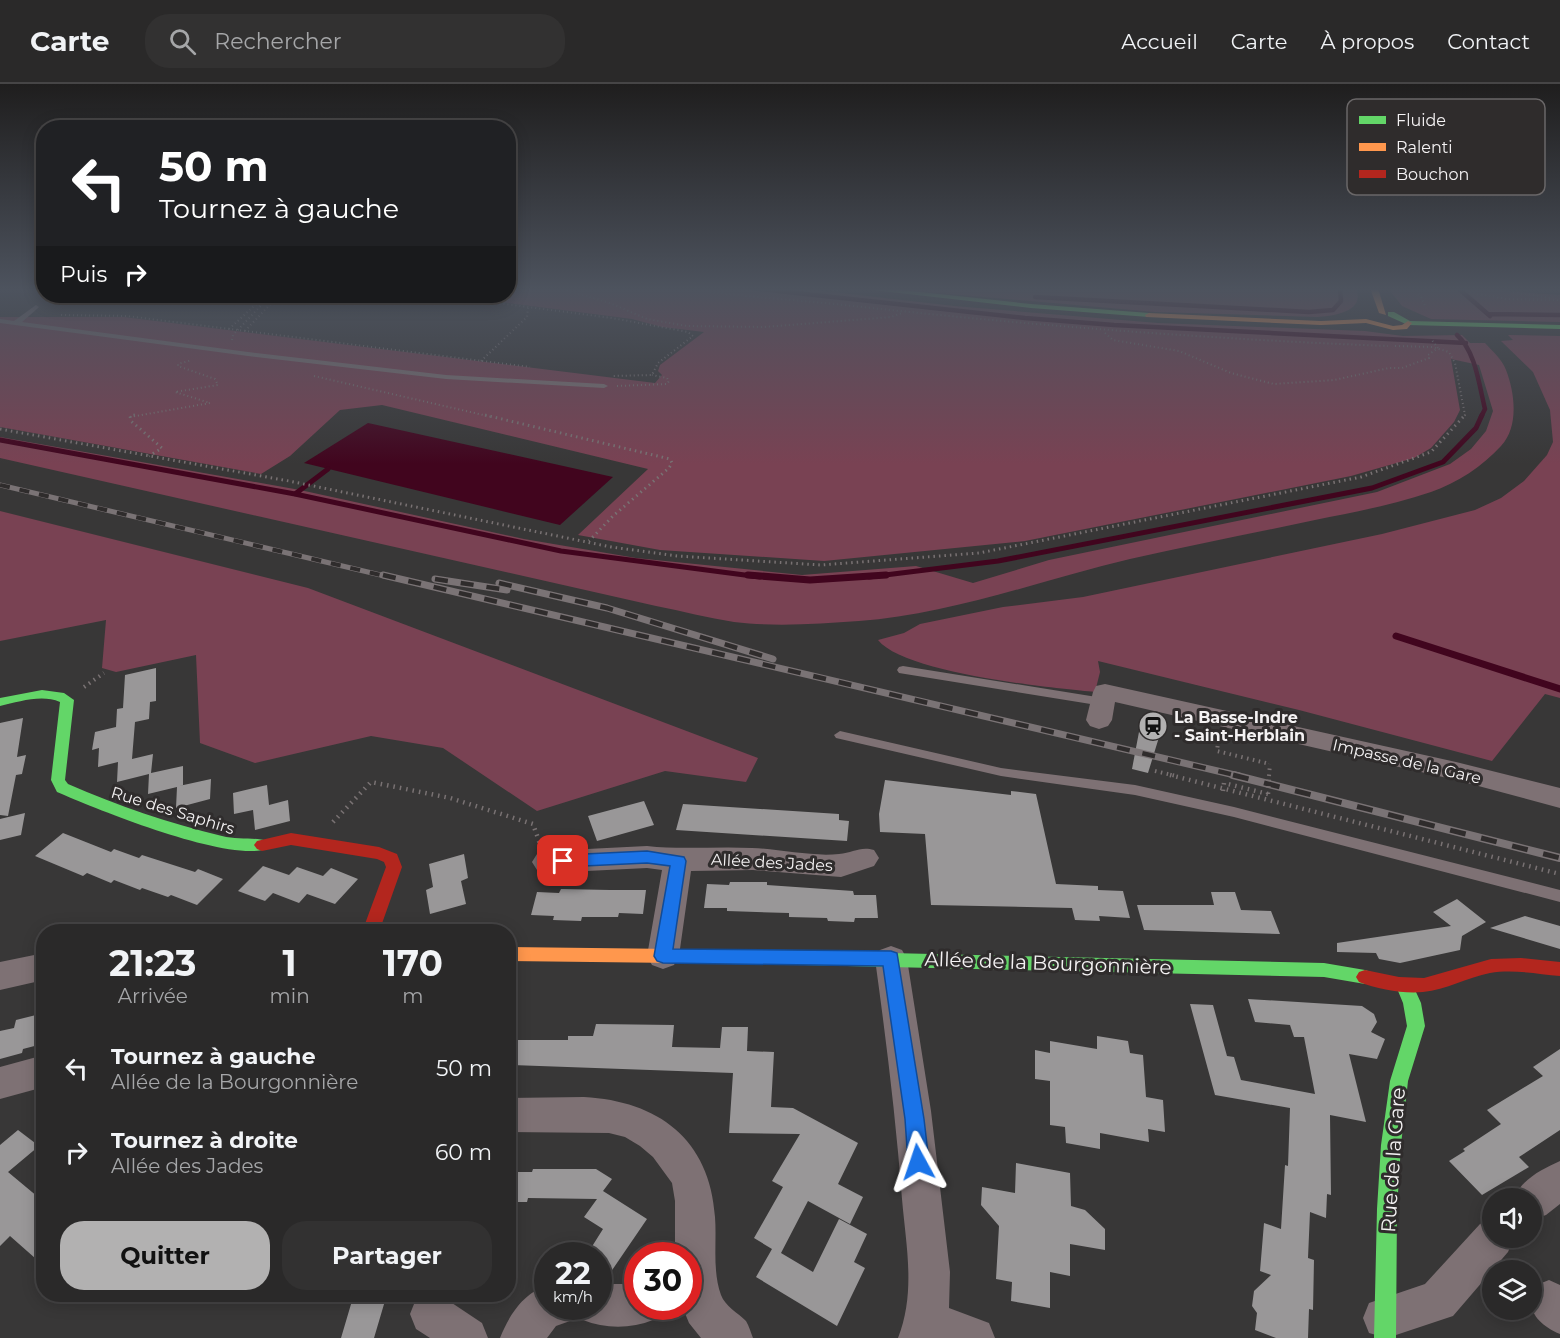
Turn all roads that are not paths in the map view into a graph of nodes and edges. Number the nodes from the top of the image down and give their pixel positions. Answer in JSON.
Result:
{"nodes":[{"id":1,"x":191,"y":347,"type":"edge"},
{"id":2,"x":604,"y":386,"type":"road end"},
{"id":3,"x":903,"y":670,"type":"dead end"},
{"id":4,"x":0,"y":702,"type":"edge"},
{"id":5,"x":1101,"y":711,"type":"joint"},
{"id":6,"x":840,"y":735,"type":"dead end"},
{"id":7,"x":1560,"y":798,"type":"edge"},
{"id":8,"x":864,"y":858,"type":"dead end"},
{"id":9,"x":678,"y":861,"type":"junction"},
{"id":10,"x":547,"y":862,"type":"road end"},
{"id":11,"x":1560,"y":896,"type":"edge"},
{"id":12,"x":373,"y":924,"type":"edge"},
{"id":13,"x":516,"y":954,"type":"edge"},
{"id":14,"x":663,"y":956,"type":"junction"},
{"id":15,"x":891,"y":958,"type":"junction"},
{"id":16,"x":36,"y":968,"type":"edge"},
{"id":17,"x":1560,"y":969,"type":"edge"},
{"id":18,"x":0,"y":976,"type":"edge"},
{"id":19,"x":1405,"y":986,"type":"junction"},
{"id":20,"x":36,"y":1073,"type":"edge"},
{"id":21,"x":0,"y":1083,"type":"edge"},
{"id":22,"x":516,"y":1115,"type":"edge"},
{"id":23,"x":1560,"y":1180,"type":"edge"},
{"id":24,"x":1542,"y":1194,"type":"edge"},
{"id":25,"x":696,"y":1242,"type":"edge"},
{"id":26,"x":1485,"y":1248,"type":"edge"},
{"id":27,"x":702,"y":1311,"type":"edge"},
{"id":28,"x":430,"y":1314,"type":"dead end"},
{"id":29,"x":535,"y":1320,"type":"edge"},
{"id":30,"x":1385,"y":1328,"type":"edge"},
{"id":31,"x":923,"y":1330,"type":"edge"},
{"id":32,"x":467,"y":1338,"type":"edge"},
{"id":33,"x":522,"y":1338,"type":"edge"},
{"id":34,"x":732,"y":1338,"type":"edge"},
{"id":35,"x":974,"y":1338,"type":"edge"}],
"edges":[{"from":1,"to":2,"type":"lane"},
{"from":3,"to":5,"type":"lane"},
{"from":4,"to":12,"type":"street","name":"Rue des Saphirs"},
{"from":5,"to":7,"type":"street","name":"Impasse de la Gare"},
{"from":6,"to":11,"type":"lane"},
{"from":8,"to":9,"type":"street","name":"Allée des Jades"},
{"from":9,"to":10,"type":"street","name":"Allée des Jades"},
{"from":9,"to":14,"type":"street"},
{"from":13,"to":14,"type":"street","name":"Allée de la Bourgonnière"},
{"from":14,"to":15,"type":"street","name":"Allée de la Bourgonnière"},
{"from":15,"to":19,"type":"street","name":"Allée de la Bourgonnière"},
{"from":15,"to":31,"type":"street"},
{"from":16,"to":18,"type":"street"},
{"from":17,"to":19,"type":"street"},
{"from":19,"to":30,"type":"street","name":"Rue de la Gare"},
{"from":20,"to":21,"type":"street"},
{"from":22,"to":25,"type":"street"},
{"from":23,"to":24,"type":"street"},
{"from":26,"to":30,"type":"street","name":"Rue de la Gare"},
{"from":27,"to":34,"type":"street"},
{"from":28,"to":32,"type":"street"},
{"from":29,"to":33,"type":"street"},
{"from":31,"to":35,"type":"street"}]}
